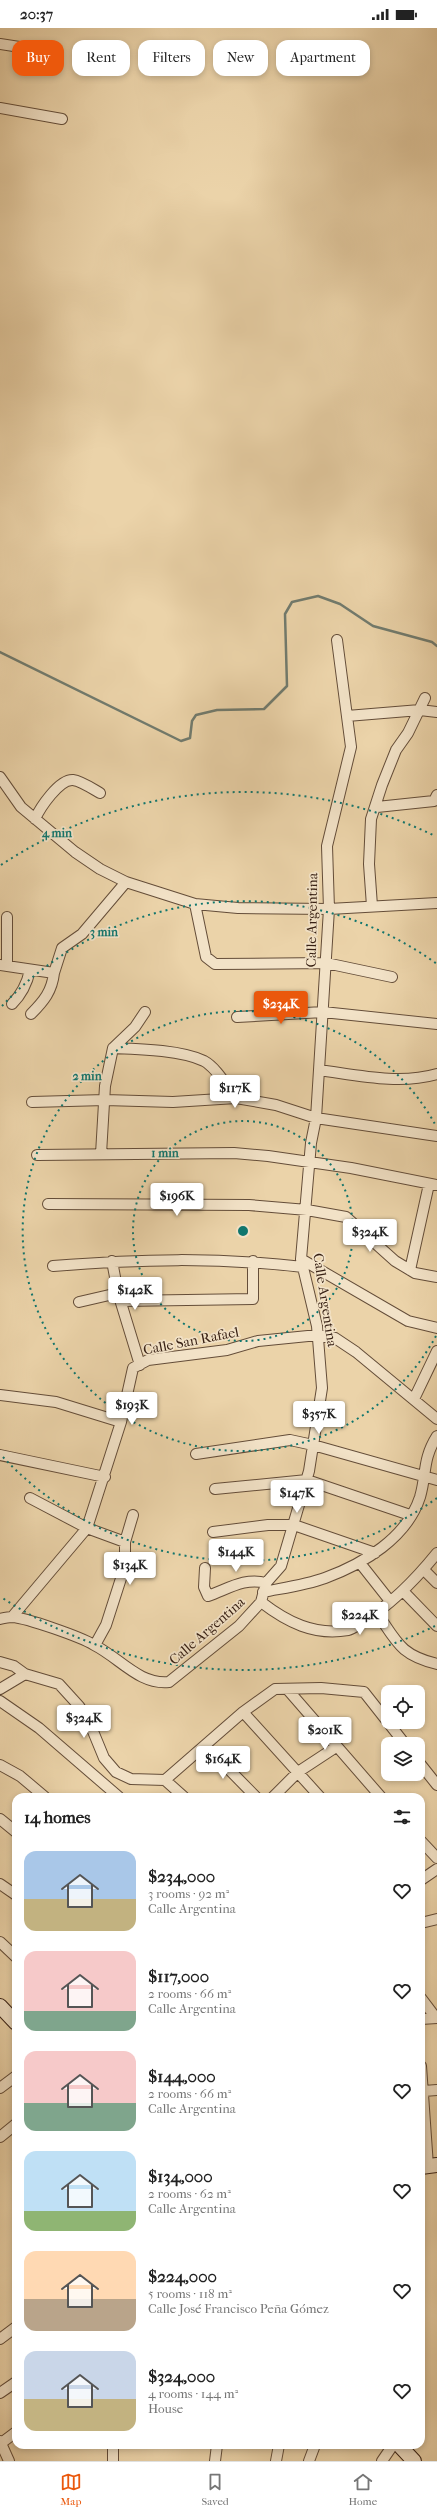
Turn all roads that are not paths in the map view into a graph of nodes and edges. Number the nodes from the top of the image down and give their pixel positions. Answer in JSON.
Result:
{"nodes":[{"id":1,"x":0,"y":44,"type":"edge"},
{"id":2,"x":12,"y":46,"type":"edge"},
{"id":3,"x":0,"y":108,"type":"edge"},
{"id":4,"x":62,"y":119,"type":"dead end"},
{"id":5,"x":338,"y":640,"type":"dead end"},
{"id":6,"x":425,"y":698,"type":"dead end"},
{"id":7,"x":420,"y":710,"type":"junction"},
{"id":8,"x":437,"y":712,"type":"edge"},
{"id":9,"x":347,"y":716,"type":"junction"},
{"id":10,"x":0,"y":777,"type":"edge"},
{"id":11,"x":100,"y":794,"type":"dead end"},
{"id":12,"x":437,"y":796,"type":"edge"},
{"id":13,"x":377,"y":806,"type":"junction"},
{"id":14,"x":35,"y":819,"type":"junction"},
{"id":15,"x":126,"y":882,"type":"junction"},
{"id":16,"x":437,"y":903,"type":"edge"},
{"id":17,"x":195,"y":904,"type":"junction"},
{"id":18,"x":372,"y":906,"type":"junction"},
{"id":19,"x":329,"y":909,"type":"junction"},
{"id":20,"x":7,"y":918,"type":"dead end"},
{"id":21,"x":326,"y":963,"type":"junction"},
{"id":22,"x":4,"y":966,"type":"edge"},
{"id":23,"x":30,"y":970,"type":"junction"},
{"id":24,"x":54,"y":973,"type":"junction"},
{"id":25,"x":392,"y":977,"type":"dead end"},
{"id":26,"x":12,"y":1004,"type":"dead end"},
{"id":27,"x":145,"y":1012,"type":"dead end"},
{"id":28,"x":323,"y":1012,"type":"junction"},
{"id":29,"x":31,"y":1014,"type":"dead end"},
{"id":30,"x":237,"y":1017,"type":"dead end"},
{"id":31,"x":437,"y":1024,"type":"edge"},
{"id":32,"x":113,"y":1048,"type":"junction"},
{"id":33,"x":319,"y":1070,"type":"junction"},
{"id":34,"x":437,"y":1074,"type":"edge"},
{"id":35,"x":236,"y":1098,"type":"junction"},
{"id":36,"x":105,"y":1100,"type":"junction"},
{"id":37,"x":32,"y":1102,"type":"dead end"},
{"id":38,"x":316,"y":1118,"type":"junction"},
{"id":39,"x":437,"y":1136,"type":"edge"},
{"id":40,"x":101,"y":1154,"type":"junction"},
{"id":41,"x":37,"y":1155,"type":"dead end"},
{"id":42,"x":310,"y":1164,"type":"junction"},
{"id":43,"x":433,"y":1184,"type":"edge"},
{"id":44,"x":48,"y":1204,"type":"dead end"},
{"id":45,"x":307,"y":1210,"type":"junction"},
{"id":46,"x":112,"y":1261,"type":"junction"},
{"id":47,"x":252,"y":1261,"type":"junction"},
{"id":48,"x":302,"y":1263,"type":"junction"},
{"id":49,"x":53,"y":1266,"type":"dead end"},
{"id":50,"x":410,"y":1270,"type":"junction"},
{"id":51,"x":437,"y":1277,"type":"edge"},
{"id":52,"x":120,"y":1297,"type":"junction"},
{"id":53,"x":79,"y":1302,"type":"dead end"},
{"id":54,"x":437,"y":1328,"type":"edge"},
{"id":55,"x":318,"y":1335,"type":"junction"},
{"id":56,"x":437,"y":1351,"type":"edge"},
{"id":57,"x":140,"y":1365,"type":"junction"},
{"id":58,"x":0,"y":1395,"type":"edge"},
{"id":59,"x":414,"y":1399,"type":"junction"},
{"id":60,"x":437,"y":1419,"type":"edge"},
{"id":61,"x":122,"y":1422,"type":"junction"},
{"id":62,"x":437,"y":1436,"type":"edge"},
{"id":63,"x":313,"y":1445,"type":"junction"},
{"id":64,"x":196,"y":1454,"type":"dead end"},
{"id":65,"x":0,"y":1455,"type":"edge"},
{"id":66,"x":423,"y":1475,"type":"junction"},
{"id":67,"x":105,"y":1477,"type":"junction"},
{"id":68,"x":307,"y":1480,"type":"junction"},
{"id":69,"x":437,"y":1480,"type":"edge"},
{"id":70,"x":215,"y":1489,"type":"dead end"},
{"id":71,"x":30,"y":1498,"type":"dead end"},
{"id":72,"x":133,"y":1515,"type":"dead end"},
{"id":73,"x":410,"y":1515,"type":"junction"},
{"id":74,"x":294,"y":1525,"type":"junction"},
{"id":75,"x":87,"y":1528,"type":"junction"},
{"id":76,"x":213,"y":1532,"type":"dead end"},
{"id":77,"x":125,"y":1542,"type":"junction"},
{"id":78,"x":375,"y":1553,"type":"junction"},
{"id":79,"x":437,"y":1553,"type":"edge"},
{"id":80,"x":360,"y":1563,"type":"junction"},
{"id":81,"x":205,"y":1568,"type":"dead end"},
{"id":82,"x":424,"y":1570,"type":"junction"},
{"id":83,"x":437,"y":1582,"type":"edge"},
{"id":84,"x":403,"y":1591,"type":"junction"},
{"id":85,"x":263,"y":1593,"type":"junction"},
{"id":86,"x":390,"y":1601,"type":"junction"},
{"id":87,"x":377,"y":1613,"type":"junction"},
{"id":88,"x":12,"y":1617,"type":"junction"},
{"id":89,"x":0,"y":1619,"type":"edge"},
{"id":90,"x":437,"y":1626,"type":"edge"},
{"id":91,"x":95,"y":1645,"type":"junction"},
{"id":92,"x":0,"y":1662,"type":"edge"},
{"id":93,"x":437,"y":1664,"type":"edge"},
{"id":94,"x":25,"y":1674,"type":"junction"},
{"id":95,"x":0,"y":1689,"type":"edge"},
{"id":96,"x":288,"y":1690,"type":"junction"},
{"id":97,"x":0,"y":1701,"type":"edge"},
{"id":98,"x":243,"y":1712,"type":"junction"},
{"id":99,"x":399,"y":1737,"type":"edge"},
{"id":100,"x":206,"y":1746,"type":"junction"},
{"id":101,"x":336,"y":1747,"type":"junction"},
{"id":102,"x":0,"y":1765,"type":"edge"},
{"id":103,"x":425,"y":1770,"type":"edge"},
{"id":104,"x":298,"y":1772,"type":"junction"},
{"id":105,"x":165,"y":1780,"type":"junction"},
{"id":106,"x":437,"y":1785,"type":"edge"},
{"id":107,"x":40,"y":1793,"type":"edge"},
{"id":108,"x":114,"y":1793,"type":"edge"},
{"id":109,"x":180,"y":1793,"type":"edge"},
{"id":110,"x":252,"y":1793,"type":"edge"},
{"id":111,"x":278,"y":1793,"type":"edge"},
{"id":112,"x":316,"y":1793,"type":"edge"},
{"id":113,"x":377,"y":1793,"type":"edge"},
{"id":114,"x":0,"y":1819,"type":"edge"},
{"id":115,"x":12,"y":1829,"type":"edge"},
{"id":116,"x":425,"y":1845,"type":"edge"},
{"id":117,"x":437,"y":1858,"type":"edge"},
{"id":118,"x":437,"y":1869,"type":"edge"},
{"id":119,"x":425,"y":1877,"type":"edge"},
{"id":120,"x":0,"y":1884,"type":"edge"},
{"id":121,"x":12,"y":1893,"type":"edge"},
{"id":122,"x":437,"y":1919,"type":"edge"},
{"id":123,"x":425,"y":1922,"type":"edge"},
{"id":124,"x":0,"y":1942,"type":"edge"},
{"id":125,"x":12,"y":1954,"type":"edge"},
{"id":126,"x":425,"y":2003,"type":"edge"},
{"id":127,"x":0,"y":2006,"type":"edge"},
{"id":128,"x":436,"y":2018,"type":"edge"},
{"id":129,"x":12,"y":2019,"type":"edge"},
{"id":130,"x":425,"y":2019,"type":"edge"},
{"id":131,"x":12,"y":2079,"type":"edge"},
{"id":132,"x":0,"y":2088,"type":"edge"},
{"id":133,"x":437,"y":2090,"type":"edge"},
{"id":134,"x":425,"y":2091,"type":"edge"},
{"id":135,"x":425,"y":2106,"type":"edge"},
{"id":136,"x":12,"y":2127,"type":"edge"},
{"id":137,"x":0,"y":2137,"type":"edge"},
{"id":138,"x":429,"y":2166,"type":"edge"},
{"id":139,"x":12,"y":2330,"type":"edge"},
{"id":140,"x":0,"y":2339,"type":"edge"},
{"id":141,"x":12,"y":2385,"type":"edge"},
{"id":142,"x":0,"y":2393,"type":"edge"},
{"id":143,"x":12,"y":2435,"type":"edge"},
{"id":144,"x":0,"y":2443,"type":"edge"},
{"id":145,"x":113,"y":2449,"type":"edge"},
{"id":146,"x":217,"y":2449,"type":"edge"},
{"id":147,"x":278,"y":2449,"type":"edge"},
{"id":148,"x":314,"y":2449,"type":"edge"},
{"id":149,"x":390,"y":2449,"type":"edge"},
{"id":150,"x":403,"y":2449,"type":"edge"},
{"id":151,"x":9,"y":2461,"type":"edge"},
{"id":152,"x":113,"y":2461,"type":"edge"},
{"id":153,"x":215,"y":2461,"type":"edge"},
{"id":154,"x":276,"y":2461,"type":"edge"},
{"id":155,"x":309,"y":2461,"type":"edge"},
{"id":156,"x":382,"y":2461,"type":"edge"},
{"id":157,"x":414,"y":2461,"type":"edge"}],
"edges":[{"from":1,"to":2,"type":"street"},
{"from":3,"to":4,"type":"street"},
{"from":5,"to":9,"type":"street","name":"Calle Argentina"},
{"from":6,"to":7,"type":"street"},
{"from":7,"to":8,"type":"street"},
{"from":7,"to":9,"type":"street"},
{"from":7,"to":13,"type":"street"},
{"from":9,"to":19,"type":"street","name":"Calle Argentina"},
{"from":10,"to":14,"type":"street"},
{"from":11,"to":14,"type":"street"},
{"from":12,"to":13,"type":"street"},
{"from":13,"to":18,"type":"street"},
{"from":14,"to":15,"type":"street"},
{"from":15,"to":17,"type":"street"},
{"from":15,"to":24,"type":"street"},
{"from":16,"to":18,"type":"street"},
{"from":17,"to":19,"type":"street"},
{"from":17,"to":21,"type":"street"},
{"from":18,"to":19,"type":"street"},
{"from":19,"to":21,"type":"street","name":"Calle Argentina"},
{"from":20,"to":22,"type":"street"},
{"from":21,"to":25,"type":"street"},
{"from":21,"to":28,"type":"street","name":"Calle Argentina"},
{"from":22,"to":23,"type":"street"},
{"from":23,"to":24,"type":"street"},
{"from":23,"to":26,"type":"street"},
{"from":24,"to":29,"type":"street"},
{"from":27,"to":32,"type":"street"},
{"from":28,"to":30,"type":"street"},
{"from":28,"to":31,"type":"street"},
{"from":28,"to":33,"type":"street","name":"Calle Argentina"},
{"from":32,"to":35,"type":"street"},
{"from":32,"to":36,"type":"street"},
{"from":33,"to":34,"type":"street"},
{"from":33,"to":38,"type":"street","name":"Calle Argentina"},
{"from":35,"to":36,"type":"street"},
{"from":35,"to":38,"type":"street"},
{"from":36,"to":37,"type":"street"},
{"from":36,"to":40,"type":"street"},
{"from":38,"to":39,"type":"street"},
{"from":38,"to":42,"type":"street","name":"Calle Argentina"},
{"from":40,"to":41,"type":"street"},
{"from":40,"to":42,"type":"street"},
{"from":42,"to":43,"type":"street"},
{"from":42,"to":45,"type":"street","name":"Calle Argentina"},
{"from":43,"to":50,"type":"street"},
{"from":44,"to":45,"type":"street"},
{"from":45,"to":48,"type":"street","name":"Calle Argentina"},
{"from":45,"to":50,"type":"street"},
{"from":46,"to":47,"type":"street"},
{"from":46,"to":49,"type":"street"},
{"from":46,"to":52,"type":"street"},
{"from":47,"to":48,"type":"street"},
{"from":47,"to":52,"type":"street"},
{"from":48,"to":54,"type":"street"},
{"from":48,"to":55,"type":"street","name":"Calle Argentina"},
{"from":50,"to":51,"type":"street"},
{"from":52,"to":53,"type":"street"},
{"from":52,"to":57,"type":"street"},
{"from":55,"to":57,"type":"street","name":"Calle San Rafael"},
{"from":55,"to":59,"type":"street","name":"Calle San Rafael"},
{"from":55,"to":63,"type":"street","name":"Calle Argentina"},
{"from":56,"to":59,"type":"street"},
{"from":57,"to":61,"type":"street","name":"Calle San Rafael"},
{"from":58,"to":61,"type":"street"},
{"from":59,"to":60,"type":"street","name":"Calle San Rafael"},
{"from":61,"to":67,"type":"street","name":"Calle San Rafael"},
{"from":62,"to":66,"type":"street"},
{"from":63,"to":64,"type":"street"},
{"from":63,"to":66,"type":"street"},
{"from":63,"to":68,"type":"street","name":"Calle Argentina"},
{"from":65,"to":67,"type":"street"},
{"from":66,"to":69,"type":"street"},
{"from":66,"to":73,"type":"street"},
{"from":67,"to":75,"type":"street","name":"Calle San Rafael"},
{"from":68,"to":70,"type":"street"},
{"from":68,"to":73,"type":"street"},
{"from":68,"to":74,"type":"street","name":"Calle Argentina"},
{"from":71,"to":75,"type":"street"},
{"from":72,"to":77,"type":"street"},
{"from":73,"to":78,"type":"street"},
{"from":74,"to":76,"type":"street"},
{"from":74,"to":78,"type":"street"},
{"from":74,"to":85,"type":"street","name":"Calle Argentina"},
{"from":75,"to":77,"type":"street"},
{"from":75,"to":88,"type":"street","name":"Calle San Rafael"},
{"from":77,"to":91,"type":"street"},
{"from":78,"to":80,"type":"street"},
{"from":79,"to":82,"type":"street"},
{"from":80,"to":85,"type":"street"},
{"from":80,"to":86,"type":"street"},
{"from":81,"to":85,"type":"street"},
{"from":82,"to":83,"type":"street"},
{"from":82,"to":84,"type":"street"},
{"from":84,"to":86,"type":"street"},
{"from":84,"to":90,"type":"street"},
{"from":85,"to":87,"type":"street"},
{"from":85,"to":91,"type":"street","name":"Calle Argentina"},
{"from":86,"to":87,"type":"street"},
{"from":87,"to":93,"type":"street"},
{"from":88,"to":89,"type":"street","name":"Calle Argentina"},
{"from":88,"to":91,"type":"street","name":"Calle Argentina"},
{"from":92,"to":94,"type":"street"},
{"from":94,"to":95,"type":"street"},
{"from":94,"to":105,"type":"street"},
{"from":96,"to":98,"type":"street"},
{"from":96,"to":99,"type":"street"},
{"from":96,"to":101,"type":"street"},
{"from":97,"to":108,"type":"street"},
{"from":98,"to":100,"type":"street"},
{"from":98,"to":104,"type":"street"},
{"from":100,"to":105,"type":"street"},
{"from":100,"to":110,"type":"street"},
{"from":101,"to":104,"type":"street"},
{"from":101,"to":113,"type":"street"},
{"from":102,"to":107,"type":"street"},
{"from":103,"to":106,"type":"street"},
{"from":104,"to":111,"type":"street"},
{"from":104,"to":112,"type":"street"},
{"from":105,"to":109,"type":"street"},
{"from":114,"to":115,"type":"street"},
{"from":116,"to":117,"type":"street"},
{"from":118,"to":119,"type":"street"},
{"from":120,"to":121,"type":"street"},
{"from":122,"to":123,"type":"street"},
{"from":124,"to":125,"type":"street"},
{"from":126,"to":128,"type":"street"},
{"from":127,"to":129,"type":"main road"},
{"from":128,"to":130,"type":"street"},
{"from":131,"to":132,"type":"street"},
{"from":133,"to":134,"type":"street"},
{"from":135,"to":138,"type":"street"},
{"from":136,"to":137,"type":"street"},
{"from":139,"to":140,"type":"street"},
{"from":141,"to":142,"type":"street"},
{"from":143,"to":144,"type":"street"},
{"from":144,"to":151,"type":"street"},
{"from":145,"to":152,"type":"street"},
{"from":146,"to":153,"type":"street"},
{"from":147,"to":154,"type":"street"},
{"from":148,"to":155,"type":"street"},
{"from":149,"to":156,"type":"street"},
{"from":150,"to":157,"type":"main road"}]}
